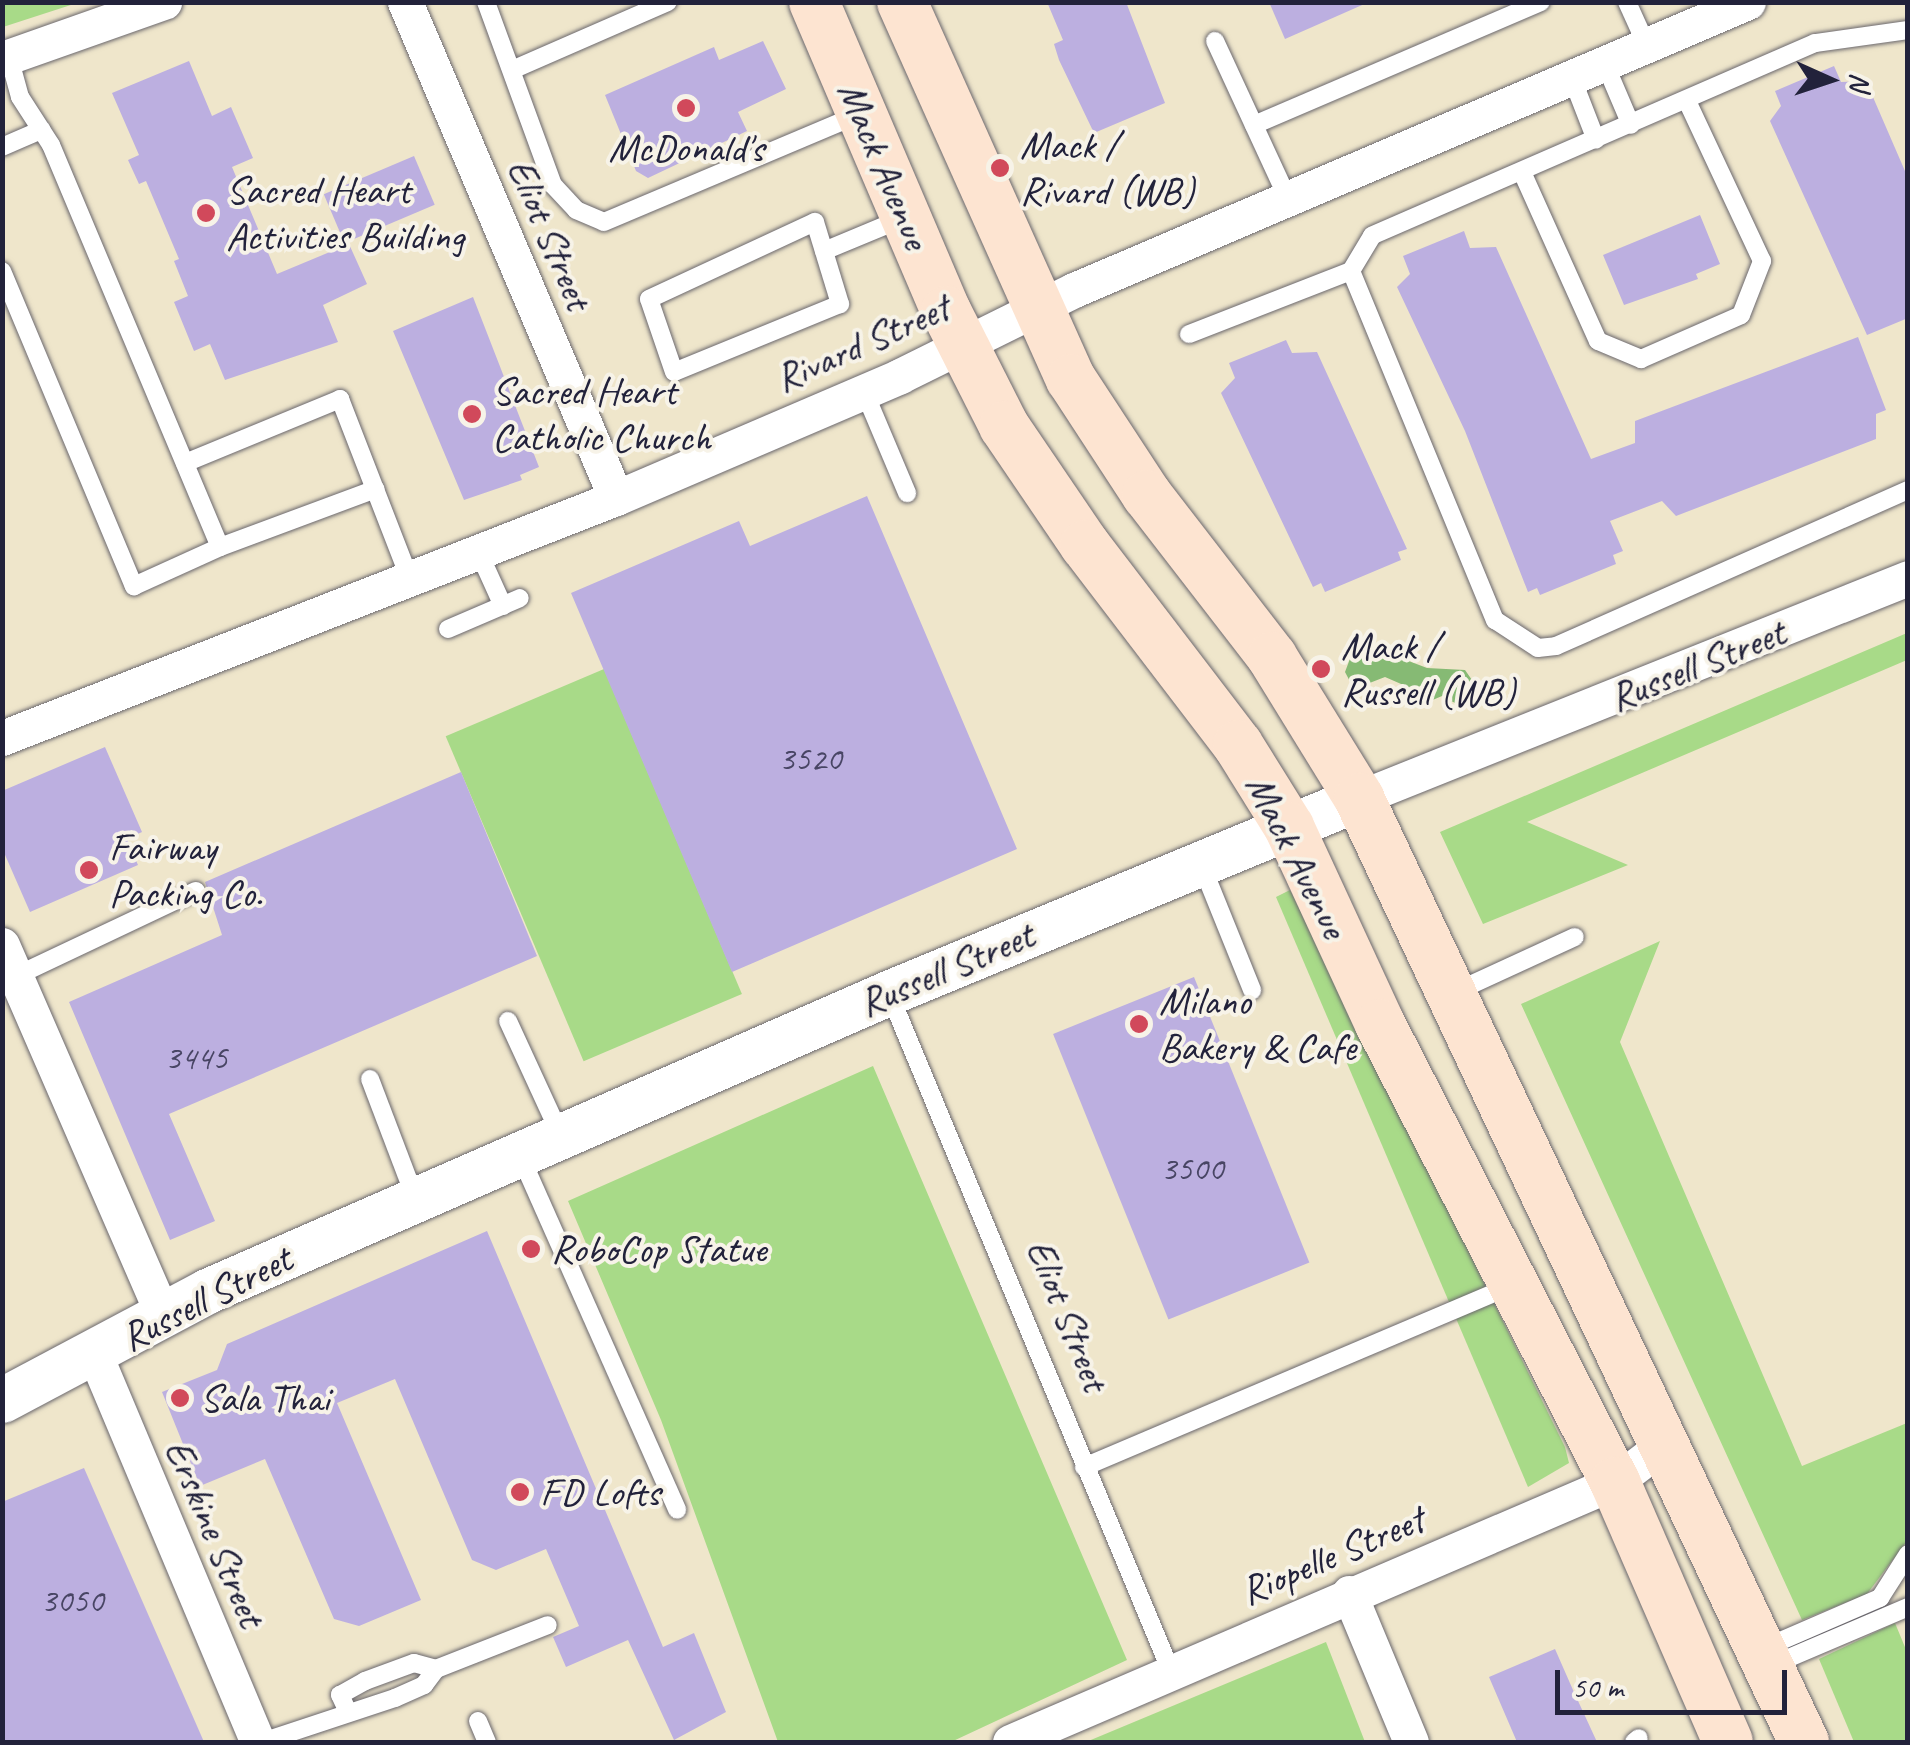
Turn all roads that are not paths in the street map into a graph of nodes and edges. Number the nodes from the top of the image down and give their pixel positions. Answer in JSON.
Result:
{"nodes":[{"id":1,"x":164,"y":2,"type":"edge"},
{"id":2,"x":405,"y":2,"type":"edge"},
{"id":3,"x":486,"y":2,"type":"edge"},
{"id":4,"x":668,"y":2,"type":"edge"},
{"id":5,"x":814,"y":2,"type":"edge"},
{"id":6,"x":902,"y":2,"type":"edge"},
{"id":7,"x":1541,"y":2,"type":"edge"},
{"id":8,"x":1627,"y":2,"type":"edge"},
{"id":9,"x":1748,"y":2,"type":"edge"},
{"id":10,"x":1908,"y":30,"type":"edge"},
{"id":11,"x":1216,"y":41,"type":"dead end"},
{"id":12,"x":1647,"y":46,"type":"junction"},
{"id":13,"x":6,"y":58,"type":"edge"},
{"id":14,"x":1605,"y":64,"type":"junction"},
{"id":15,"x":512,"y":70,"type":"junction"},
{"id":16,"x":1572,"y":78,"type":"junction"},
{"id":17,"x":1687,"y":101,"type":"junction"},
{"id":18,"x":862,"y":112,"type":"junction"},
{"id":19,"x":1254,"y":125,"type":"junction"},
{"id":20,"x":1631,"y":125,"type":"junction"},
{"id":21,"x":42,"y":130,"type":"junction"},
{"id":22,"x":1596,"y":140,"type":"junction"},
{"id":23,"x":2,"y":146,"type":"edge"},
{"id":24,"x":1522,"y":172,"type":"junction"},
{"id":25,"x":1288,"y":199,"type":"junction"},
{"id":26,"x":906,"y":217,"type":"junction"},
{"id":27,"x":824,"y":251,"type":"junction"},
{"id":28,"x":2,"y":271,"type":"edge"},
{"id":29,"x":1351,"y":271,"type":"junction"},
{"id":30,"x":1035,"y":310,"type":"junction"},
{"id":31,"x":1189,"y":334,"type":"dead end"},
{"id":32,"x":962,"y":346,"type":"junction"},
{"id":33,"x":864,"y":391,"type":"junction"},
{"id":34,"x":1108,"y":440,"type":"junction"},
{"id":35,"x":185,"y":463,"type":"junction"},
{"id":36,"x":1032,"y":469,"type":"junction"},
{"id":37,"x":376,"y":489,"type":"junction"},
{"id":38,"x":1908,"y":490,"type":"edge"},
{"id":39,"x":908,"y":494,"type":"dead end"},
{"id":40,"x":616,"y":498,"type":"junction"},
{"id":41,"x":220,"y":548,"type":"junction"},
{"id":42,"x":480,"y":555,"type":"junction"},
{"id":43,"x":1908,"y":578,"type":"edge"},
{"id":44,"x":412,"y":582,"type":"junction"},
{"id":45,"x":448,"y":630,"type":"dead end"},
{"id":46,"x":1272,"y":657,"type":"junction"},
{"id":47,"x":1207,"y":704,"type":"junction"},
{"id":48,"x":2,"y":738,"type":"edge"},
{"id":49,"x":1359,"y":798,"type":"junction"},
{"id":50,"x":1289,"y":826,"type":"junction"},
{"id":51,"x":1201,"y":863,"type":"junction"},
{"id":52,"x":196,"y":892,"type":"dead end"},
{"id":53,"x":1408,"y":900,"type":"junction"},
{"id":54,"x":1575,"y":937,"type":"dead end"},
{"id":55,"x":1341,"y":938,"type":"junction"},
{"id":56,"x":9,"y":961,"type":"edge"},
{"id":57,"x":1252,"y":990,"type":"dead end"},
{"id":58,"x":888,"y":993,"type":"junction"},
{"id":59,"x":1452,"y":994,"type":"junction"},
{"id":60,"x":508,"y":1021,"type":"dead end"},
{"id":61,"x":370,"y":1078,"type":"dead end"},
{"id":62,"x":562,"y":1136,"type":"junction"},
{"id":63,"x":520,"y":1154,"type":"junction"},
{"id":64,"x":416,"y":1200,"type":"junction"},
{"id":65,"x":1514,"y":1285,"type":"junction"},
{"id":66,"x":162,"y":1313,"type":"junction"},
{"id":67,"x":95,"y":1356,"type":"junction"},
{"id":68,"x":2,"y":1400,"type":"edge"},
{"id":69,"x":1666,"y":1444,"type":"junction"},
{"id":70,"x":1084,"y":1467,"type":"junction"},
{"id":71,"x":1615,"y":1482,"type":"junction"},
{"id":72,"x":676,"y":1510,"type":"dead end"},
{"id":73,"x":1908,"y":1554,"type":"edge"},
{"id":74,"x":1349,"y":1593,"type":"junction"},
{"id":75,"x":1908,"y":1606,"type":"edge"},
{"id":76,"x":548,"y":1625,"type":"dead end"},
{"id":77,"x":1765,"y":1658,"type":"junction"},
{"id":78,"x":436,"y":1669,"type":"junction"},
{"id":79,"x":1170,"y":1669,"type":"junction"},
{"id":80,"x":344,"y":1703,"type":"junction"},
{"id":81,"x":478,"y":1722,"type":"dead end"},
{"id":82,"x":1018,"y":1739,"type":"edge"},
{"id":83,"x":260,"y":1742,"type":"edge"},
{"id":84,"x":487,"y":1742,"type":"edge"},
{"id":85,"x":1411,"y":1742,"type":"edge"},
{"id":86,"x":1728,"y":1742,"type":"edge"},
{"id":87,"x":1736,"y":1742,"type":"edge"},
{"id":88,"x":1782,"y":1742,"type":"edge"},
{"id":89,"x":1804,"y":1742,"type":"edge"}],
"edges":[{"from":1,"to":13,"type":"street"},
{"from":2,"to":40,"type":"street","name":"Eliot Street"},
{"from":3,"to":15,"type":"lane"},
{"from":4,"to":15,"type":"lane"},
{"from":5,"to":18,"type":"main road","name":"Mack Avenue"},
{"from":6,"to":30,"type":"main road","name":"Mack Avenue"},
{"from":7,"to":19,"type":"lane"},
{"from":8,"to":12,"type":"lane"},
{"from":9,"to":12,"type":"street","name":"Rivard Street"},
{"from":10,"to":17,"type":"lane"},
{"from":11,"to":19,"type":"lane"},
{"from":12,"to":14,"type":"street","name":"Rivard Street"},
{"from":13,"to":21,"type":"lane"},
{"from":14,"to":16,"type":"street","name":"Rivard Street"},
{"from":14,"to":20,"type":"lane"},
{"from":15,"to":18,"type":"lane"},
{"from":16,"to":22,"type":"lane"},
{"from":16,"to":25,"type":"street","name":"Rivard Street"},
{"from":17,"to":20,"type":"lane"},
{"from":17,"to":24,"type":"lane"},
{"from":18,"to":26,"type":"main road","name":"Mack Avenue"},
{"from":19,"to":25,"type":"lane"},
{"from":20,"to":22,"type":"lane"},
{"from":21,"to":23,"type":"lane"},
{"from":21,"to":35,"type":"lane"},
{"from":22,"to":24,"type":"lane"},
{"from":24,"to":29,"type":"lane"},
{"from":25,"to":30,"type":"street","name":"Rivard Street"},
{"from":26,"to":27,"type":"lane"},
{"from":26,"to":32,"type":"main road","name":"Mack Avenue"},
{"from":27,"to":27,"type":"lane"},
{"from":28,"to":41,"type":"lane"},
{"from":29,"to":31,"type":"lane"},
{"from":29,"to":38,"type":"lane"},
{"from":30,"to":32,"type":"street","name":"Rivard Street"},
{"from":30,"to":34,"type":"main road","name":"Mack Avenue"},
{"from":32,"to":33,"type":"street","name":"Rivard Street"},
{"from":32,"to":36,"type":"main road","name":"Mack Avenue"},
{"from":33,"to":39,"type":"lane"},
{"from":33,"to":40,"type":"street","name":"Rivard Street"},
{"from":34,"to":36,"type":"main road"},
{"from":34,"to":46,"type":"main road","name":"Mack Avenue"},
{"from":35,"to":37,"type":"lane"},
{"from":35,"to":41,"type":"lane"},
{"from":36,"to":47,"type":"main road","name":"Mack Avenue"},
{"from":37,"to":41,"type":"lane"},
{"from":37,"to":44,"type":"lane"},
{"from":40,"to":42,"type":"street","name":"Rivard Street"},
{"from":42,"to":44,"type":"street","name":"Rivard Street"},
{"from":42,"to":45,"type":"lane"},
{"from":43,"to":49,"type":"street","name":"Russell Street"},
{"from":44,"to":48,"type":"street","name":"Rivard Street"},
{"from":46,"to":47,"type":"main road"},
{"from":46,"to":49,"type":"main road","name":"Mack Avenue"},
{"from":47,"to":50,"type":"main road","name":"Mack Avenue"},
{"from":49,"to":50,"type":"street","name":"Russell Street"},
{"from":49,"to":53,"type":"main road","name":"Mack Avenue"},
{"from":50,"to":51,"type":"street","name":"Russell Street"},
{"from":50,"to":55,"type":"main road","name":"Mack Avenue"},
{"from":51,"to":57,"type":"lane"},
{"from":51,"to":58,"type":"street","name":"Russell Street"},
{"from":52,"to":56,"type":"lane"},
{"from":53,"to":55,"type":"main road"},
{"from":53,"to":59,"type":"main road","name":"Mack Avenue"},
{"from":54,"to":59,"type":"lane"},
{"from":55,"to":65,"type":"main road","name":"Mack Avenue"},
{"from":56,"to":66,"type":"street"},
{"from":58,"to":62,"type":"street","name":"Russell Street"},
{"from":58,"to":70,"type":"lane","name":"Eliot Street"},
{"from":59,"to":69,"type":"main road","name":"Mack Avenue"},
{"from":60,"to":62,"type":"lane"},
{"from":61,"to":64,"type":"lane"},
{"from":62,"to":63,"type":"street","name":"Russell Street"},
{"from":63,"to":64,"type":"street","name":"Russell Street"},
{"from":63,"to":72,"type":"lane"},
{"from":64,"to":66,"type":"street","name":"Russell Street"},
{"from":65,"to":70,"type":"lane"},
{"from":65,"to":71,"type":"main road","name":"Mack Avenue"},
{"from":66,"to":67,"type":"street","name":"Russell Street"},
{"from":67,"to":68,"type":"street","name":"Russell Street"},
{"from":67,"to":83,"type":"street","name":"Erskine Street"},
{"from":69,"to":71,"type":"street","name":"Riopelle Street"},
{"from":69,"to":77,"type":"main road","name":"Mack Avenue"},
{"from":70,"to":79,"type":"lane","name":"Eliot Street"},
{"from":71,"to":74,"type":"street","name":"Riopelle Street"},
{"from":71,"to":86,"type":"main road","name":"Mack Avenue"},
{"from":73,"to":77,"type":"lane"},
{"from":74,"to":79,"type":"street","name":"Riopelle Street"},
{"from":74,"to":85,"type":"street"},
{"from":75,"to":77,"type":"lane"},
{"from":76,"to":78,"type":"lane"},
{"from":77,"to":89,"type":"main road","name":"Mack Avenue"},
{"from":78,"to":80,"type":"lane"},
{"from":78,"to":80,"type":"lane"},
{"from":79,"to":82,"type":"street","name":"Riopelle Street"},
{"from":80,"to":83,"type":"lane"},
{"from":81,"to":84,"type":"lane"},
{"from":87,"to":88,"type":"main road"}]}
